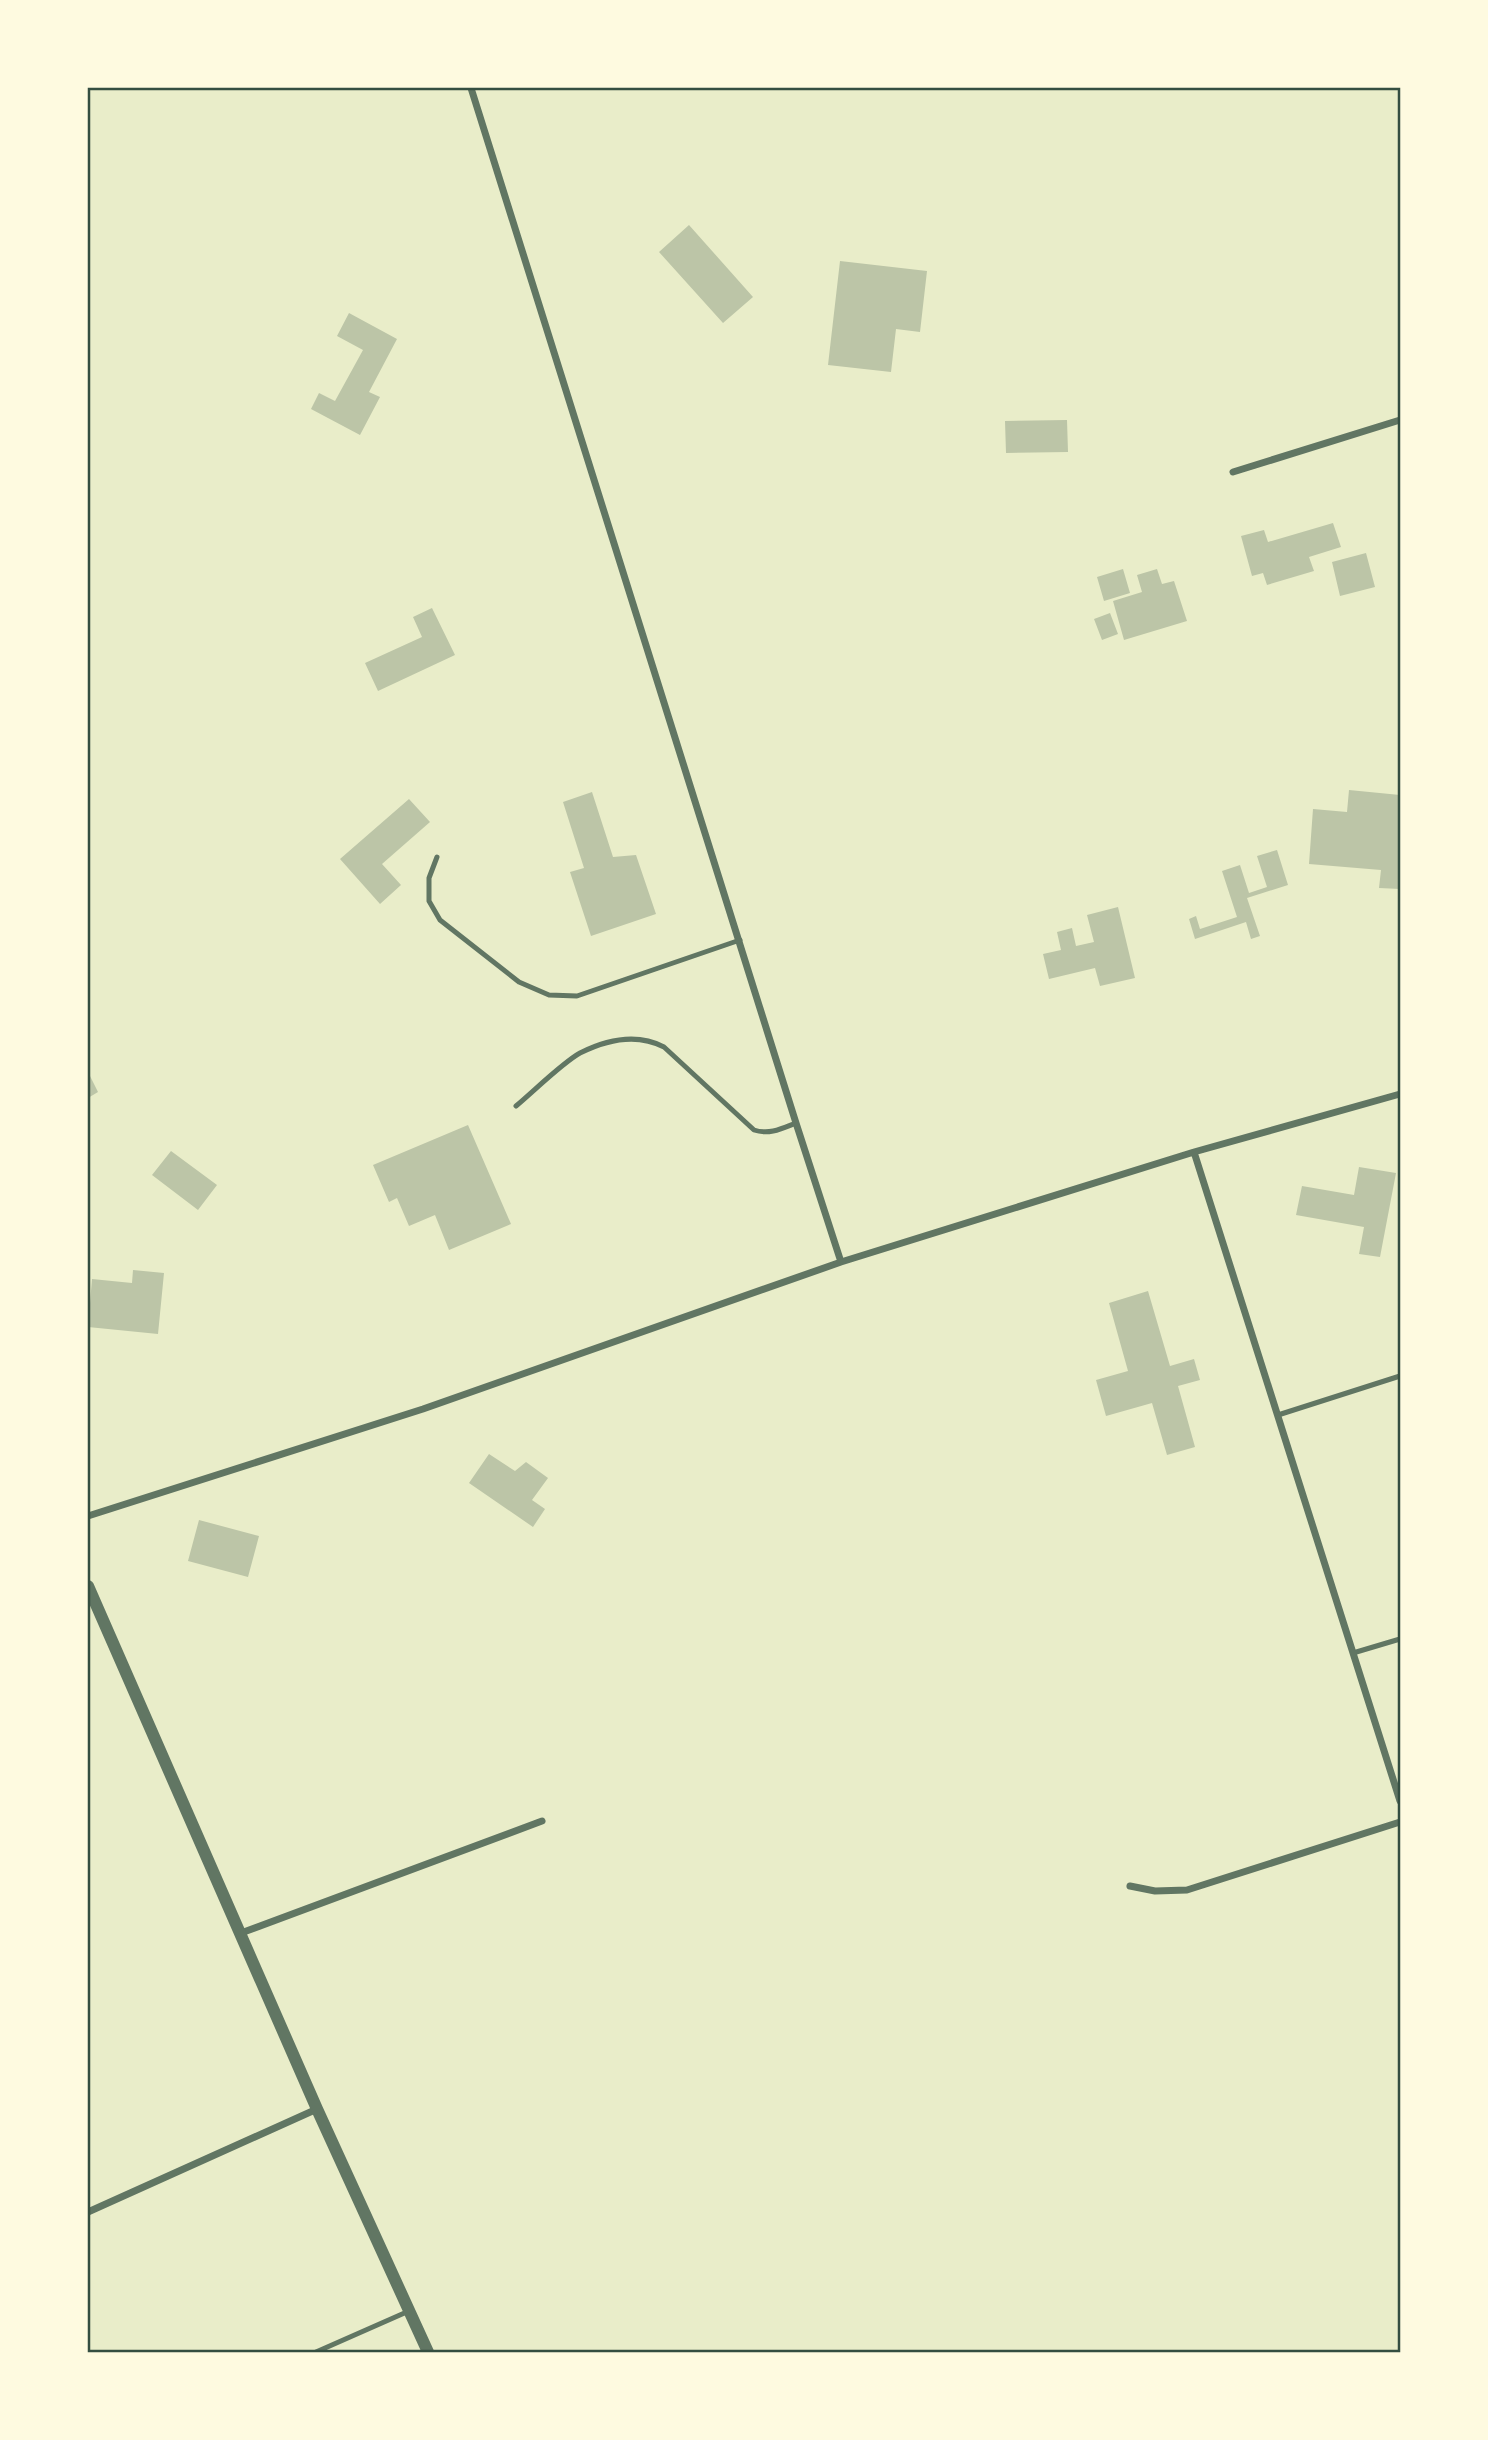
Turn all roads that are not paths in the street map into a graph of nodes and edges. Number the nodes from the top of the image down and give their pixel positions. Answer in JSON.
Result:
{"nodes":[{"id":1,"x":471,"y":88,"type":"edge"},
{"id":2,"x":1401,"y":420,"type":"edge"},
{"id":3,"x":1233,"y":472,"type":"dead end"},
{"id":4,"x":437,"y":857,"type":"dead end"},
{"id":5,"x":740,"y":940,"type":"junction"},
{"id":6,"x":1401,"y":1094,"type":"edge"},
{"id":7,"x":516,"y":1106,"type":"dead end"},
{"id":8,"x":796,"y":1123,"type":"junction"},
{"id":9,"x":1194,"y":1152,"type":"junction"},
{"id":10,"x":841,"y":1262,"type":"junction"},
{"id":11,"x":1401,"y":1376,"type":"edge"},
{"id":12,"x":1278,"y":1415,"type":"junction"},
{"id":13,"x":88,"y":1516,"type":"edge"},
{"id":14,"x":88,"y":1586,"type":"edge"},
{"id":15,"x":1401,"y":1639,"type":"edge"},
{"id":16,"x":1353,"y":1653,"type":"junction"},
{"id":17,"x":1401,"y":1801,"type":"edge"},
{"id":18,"x":542,"y":1821,"type":"dead end"},
{"id":19,"x":1401,"y":1822,"type":"edge"},
{"id":20,"x":1130,"y":1886,"type":"dead end"},
{"id":21,"x":241,"y":1933,"type":"junction"},
{"id":22,"x":317,"y":2109,"type":"junction"},
{"id":23,"x":88,"y":2212,"type":"edge"},
{"id":24,"x":410,"y":2311,"type":"junction"},
{"id":25,"x":316,"y":2353,"type":"edge"},
{"id":26,"x":428,"y":2353,"type":"edge"}],
"edges":[{"from":1,"to":5,"type":"street"},
{"from":2,"to":3,"type":"street"},
{"from":4,"to":5,"type":"lane"},
{"from":5,"to":8,"type":"street"},
{"from":6,"to":9,"type":"street"},
{"from":7,"to":8,"type":"lane"},
{"from":8,"to":10,"type":"street"},
{"from":9,"to":10,"type":"street"},
{"from":9,"to":12,"type":"street"},
{"from":10,"to":13,"type":"street"},
{"from":11,"to":12,"type":"lane"},
{"from":12,"to":16,"type":"street"},
{"from":14,"to":21,"type":"street"},
{"from":15,"to":16,"type":"lane"},
{"from":16,"to":17,"type":"street"},
{"from":18,"to":21,"type":"street"},
{"from":19,"to":20,"type":"street"},
{"from":21,"to":22,"type":"street"},
{"from":22,"to":23,"type":"street"},
{"from":22,"to":24,"type":"street"},
{"from":24,"to":25,"type":"lane"},
{"from":24,"to":26,"type":"street"}]}
